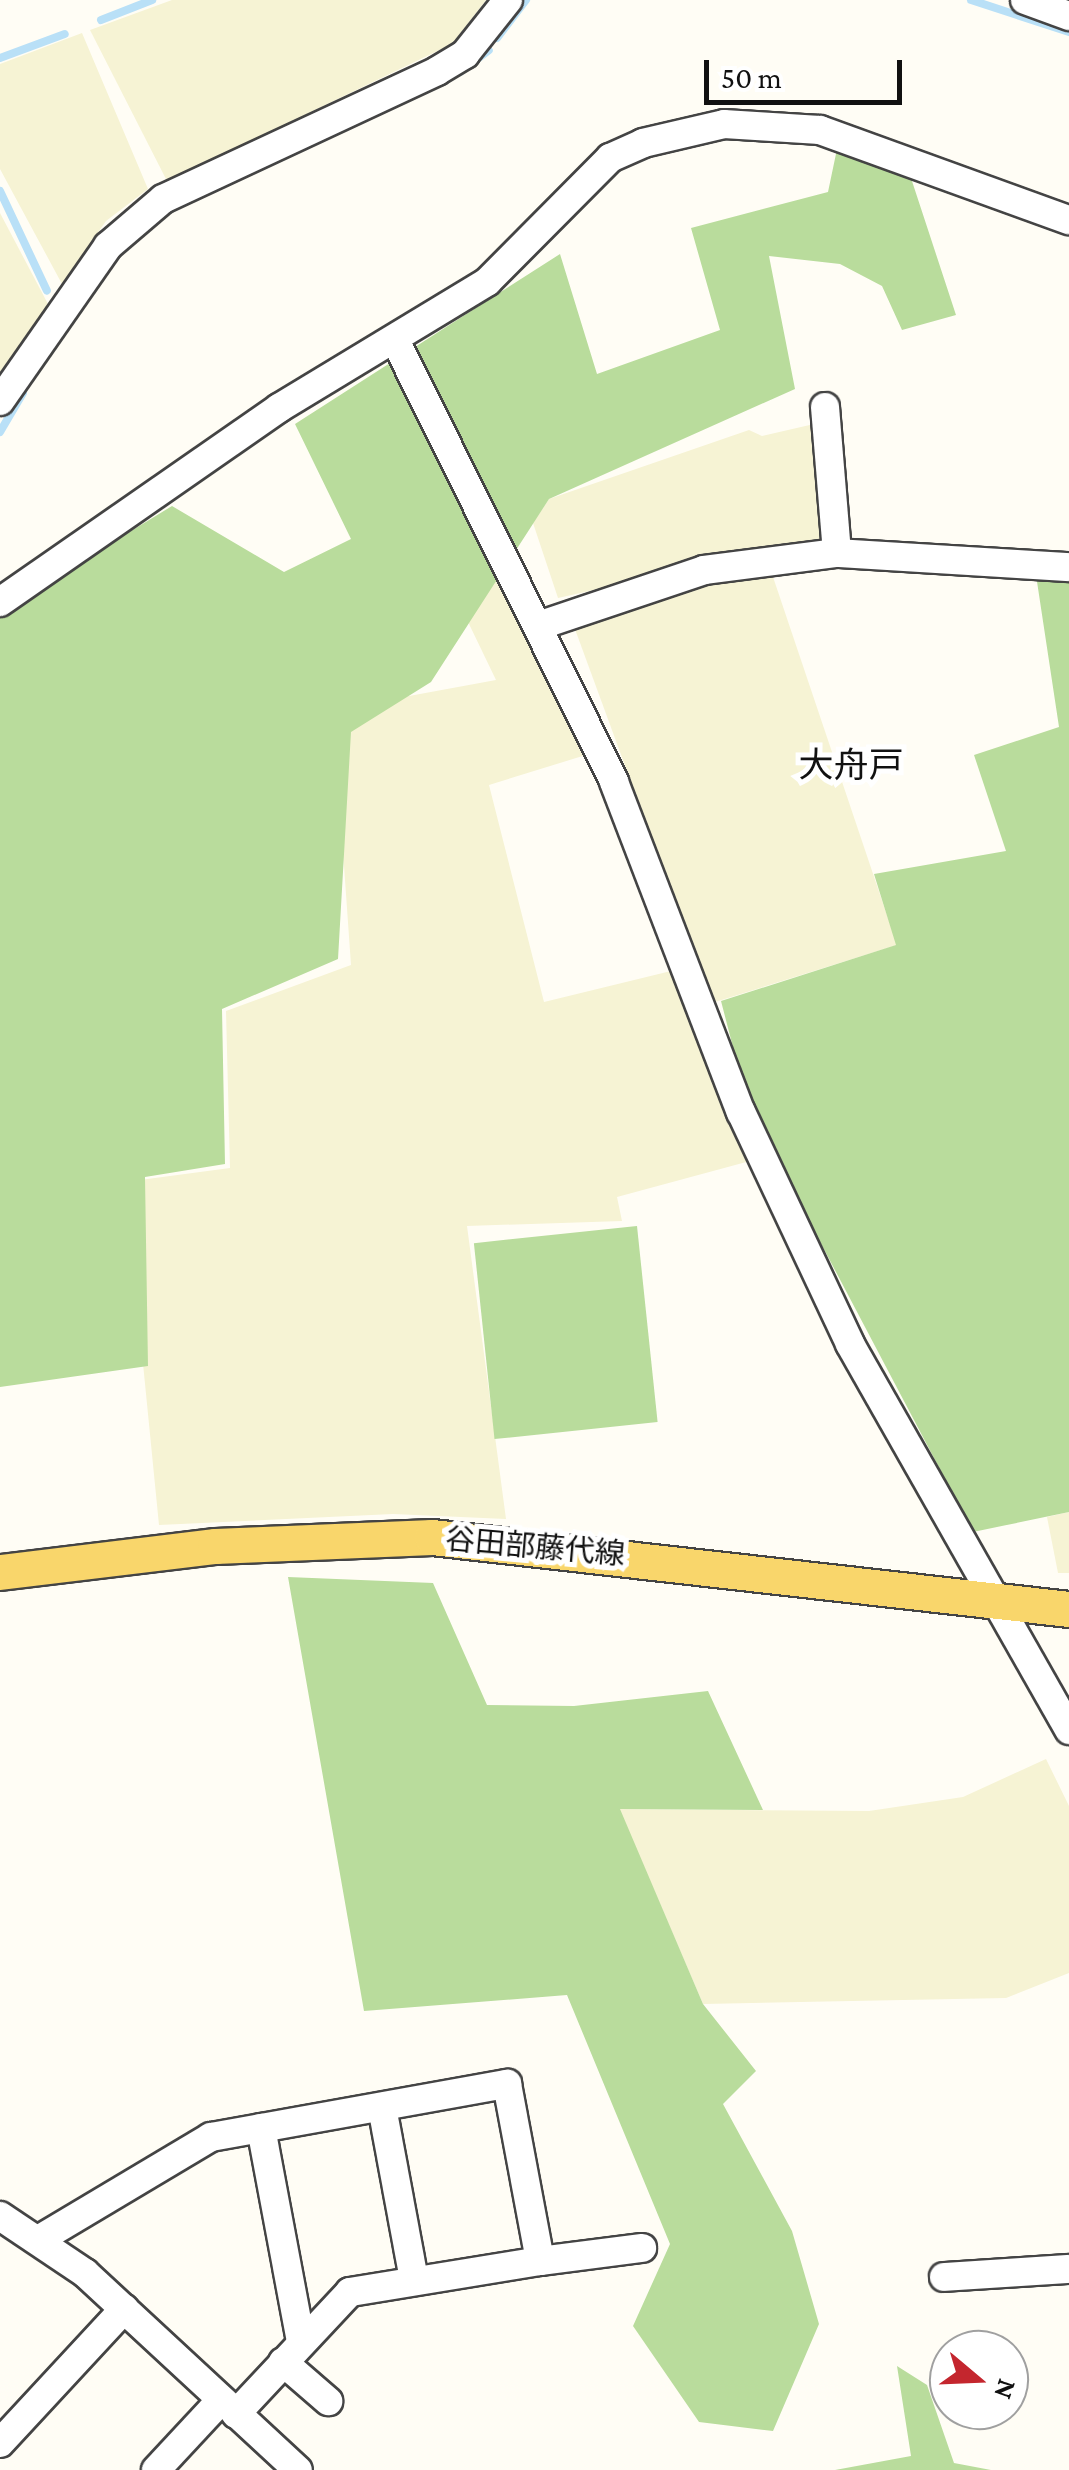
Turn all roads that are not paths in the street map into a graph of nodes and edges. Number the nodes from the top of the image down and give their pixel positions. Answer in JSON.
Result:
{"nodes":[{"id":1,"x":508,"y":0,"type":"edge"},
{"id":2,"x":1025,"y":0,"type":"edge"},
{"id":3,"x":1069,"y":16,"type":"edge"},
{"id":4,"x":1069,"y":220,"type":"edge"},
{"id":5,"x":395,"y":340,"type":"junction"},
{"id":6,"x":0,"y":401,"type":"edge"},
{"id":7,"x":825,"y":407,"type":"dead end"},
{"id":8,"x":836,"y":553,"type":"junction"},
{"id":9,"x":1069,"y":566,"type":"edge"},
{"id":10,"x":0,"y":602,"type":"edge"},
{"id":11,"x":541,"y":625,"type":"junction"},
{"id":12,"x":0,"y":1572,"type":"edge"},
{"id":13,"x":998,"y":1602,"type":"junction"},
{"id":14,"x":1069,"y":1609,"type":"edge"},
{"id":15,"x":1069,"y":1730,"type":"edge"},
{"id":16,"x":382,"y":2108,"type":"junction"},
{"id":17,"x":261,"y":2128,"type":"junction"},
{"id":18,"x":4,"y":2225,"type":"edge"},
{"id":19,"x":38,"y":2240,"type":"junction"},
{"id":20,"x":642,"y":2248,"type":"dead end"},
{"id":21,"x":540,"y":2261,"type":"junction"},
{"id":22,"x":1069,"y":2268,"type":"edge"},
{"id":23,"x":944,"y":2277,"type":"dead end"},
{"id":24,"x":414,"y":2280,"type":"junction"},
{"id":25,"x":124,"y":2308,"type":"junction"},
{"id":26,"x":292,"y":2352,"type":"junction"},
{"id":27,"x":328,"y":2401,"type":"dead end"},
{"id":28,"x":228,"y":2407,"type":"junction"},
{"id":29,"x":0,"y":2442,"type":"edge"},
{"id":30,"x":156,"y":2470,"type":"edge"},
{"id":31,"x":298,"y":2470,"type":"edge"}],
"edges":[{"from":1,"to":6,"type":"street"},
{"from":2,"to":3,"type":"street"},
{"from":4,"to":5,"type":"street"},
{"from":5,"to":10,"type":"street"},
{"from":5,"to":11,"type":"street"},
{"from":7,"to":8,"type":"street"},
{"from":8,"to":9,"type":"street"},
{"from":8,"to":11,"type":"street"},
{"from":11,"to":13,"type":"street"},
{"from":12,"to":13,"type":"main road","name":"谷田部藤代線"},
{"from":13,"to":14,"type":"main road","name":"谷田部藤代線"},
{"from":13,"to":15,"type":"street"},
{"from":16,"to":17,"type":"street"},
{"from":16,"to":21,"type":"street"},
{"from":16,"to":24,"type":"street"},
{"from":17,"to":19,"type":"street"},
{"from":17,"to":26,"type":"street"},
{"from":18,"to":19,"type":"street"},
{"from":19,"to":25,"type":"street"},
{"from":20,"to":21,"type":"street"},
{"from":21,"to":24,"type":"street"},
{"from":22,"to":23,"type":"street"},
{"from":24,"to":26,"type":"street"},
{"from":25,"to":28,"type":"street"},
{"from":25,"to":29,"type":"street"},
{"from":26,"to":27,"type":"street"},
{"from":26,"to":28,"type":"street"},
{"from":28,"to":30,"type":"street"},
{"from":28,"to":31,"type":"street"}]}
